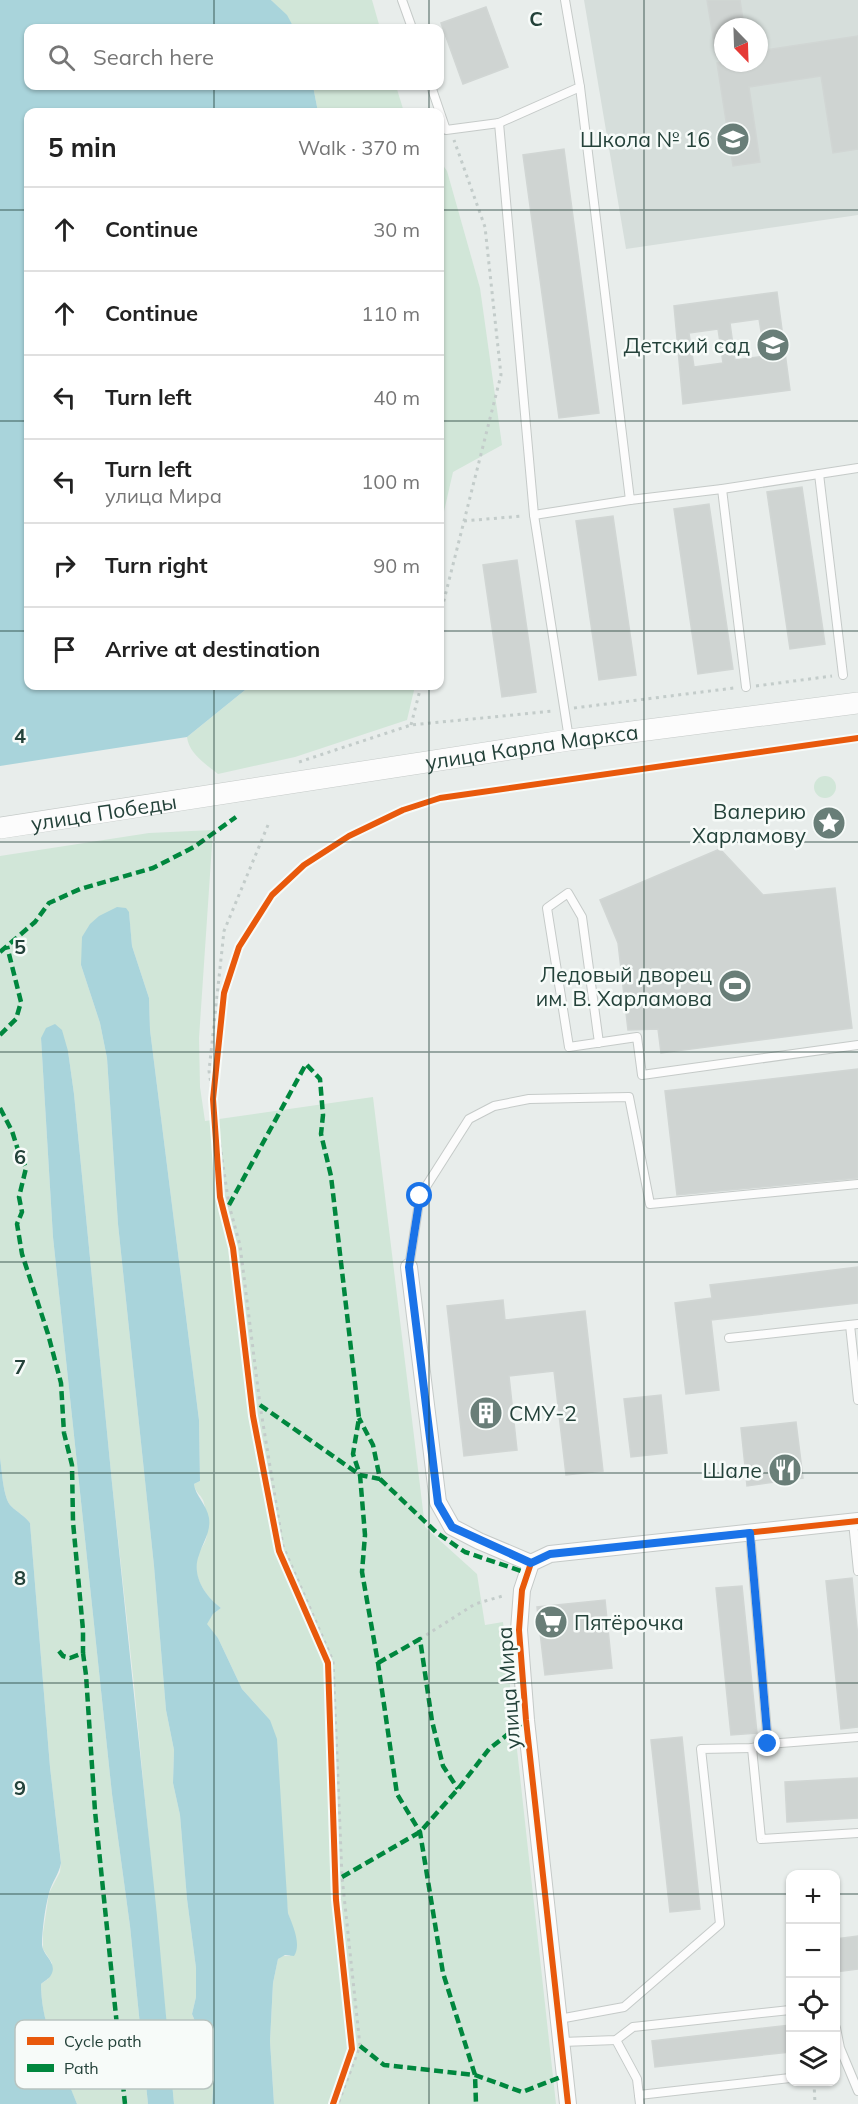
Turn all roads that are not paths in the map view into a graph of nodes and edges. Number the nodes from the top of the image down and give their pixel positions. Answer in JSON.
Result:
{"nodes":[{"id":1,"x":402,"y":0,"type":"edge"},
{"id":2,"x":565,"y":0,"type":"edge"},
{"id":3,"x":411,"y":24,"type":"edge"},
{"id":4,"x":580,"y":87,"type":"junction"},
{"id":5,"x":432,"y":90,"type":"edge"},
{"id":6,"x":438,"y":108,"type":"edge"},
{"id":7,"x":499,"y":123,"type":"junction"},
{"id":8,"x":444,"y":124,"type":"edge"},
{"id":9,"x":858,"y":468,"type":"edge"},
{"id":10,"x":819,"y":474,"type":"junction"},
{"id":11,"x":722,"y":489,"type":"junction"},
{"id":12,"x":630,"y":500,"type":"junction"},
{"id":13,"x":534,"y":515,"type":"junction"},
{"id":14,"x":843,"y":675,"type":"road end"},
{"id":15,"x":746,"y":687,"type":"road end"},
{"id":16,"x":858,"y":703,"type":"edge"},
{"id":17,"x":570,"y":740,"type":"junction"},
{"id":18,"x":209,"y":796,"type":"joint"},
{"id":19,"x":0,"y":828,"type":"edge"},
{"id":20,"x":599,"y":1042,"type":"junction"},
{"id":21,"x":858,"y":1045,"type":"edge"},
{"id":22,"x":858,"y":1184,"type":"edge"},
{"id":23,"x":409,"y":1267,"type":"joint"},
{"id":24,"x":854,"y":1325,"type":"edge"},
{"id":25,"x":729,"y":1338,"type":"dead end"},
{"id":26,"x":858,"y":1400,"type":"edge"},
{"id":27,"x":855,"y":1522,"type":"edge"},
{"id":28,"x":750,"y":1533,"type":"junction"},
{"id":29,"x":531,"y":1563,"type":"junction"},
{"id":30,"x":858,"y":1571,"type":"edge"},
{"id":31,"x":858,"y":1737,"type":"edge"},
{"id":32,"x":768,"y":1744,"type":"junction"},
{"id":33,"x":752,"y":1748,"type":"junction"},
{"id":34,"x":858,"y":1833,"type":"edge"},
{"id":35,"x":786,"y":2010,"type":"edge"},
{"id":36,"x":559,"y":2019,"type":"junction"},
{"id":37,"x":837,"y":2032,"type":"edge"},
{"id":38,"x":616,"y":2040,"type":"junction"},
{"id":39,"x":562,"y":2043,"type":"junction"},
{"id":40,"x":786,"y":2079,"type":"edge"},
{"id":41,"x":858,"y":2091,"type":"edge"},
{"id":42,"x":640,"y":2099,"type":"edge"},
{"id":43,"x":568,"y":2104,"type":"edge"}],
"edges":[{"from":1,"to":3,"type":"lane"},
{"from":2,"to":4,"type":"lane"},
{"from":4,"to":7,"type":"lane"},
{"from":4,"to":12,"type":"lane"},
{"from":5,"to":6,"type":"lane"},
{"from":7,"to":8,"type":"lane"},
{"from":7,"to":13,"type":"lane"},
{"from":9,"to":10,"type":"lane"},
{"from":10,"to":11,"type":"lane"},
{"from":10,"to":14,"type":"lane"},
{"from":11,"to":12,"type":"lane"},
{"from":11,"to":15,"type":"lane"},
{"from":12,"to":13,"type":"lane"},
{"from":13,"to":17,"type":"lane"},
{"from":16,"to":17,"type":"street","name":"улица Карла Маркса"},
{"from":17,"to":18,"type":"street","name":"улица Карла Маркса"},
{"from":18,"to":19,"type":"street","name":"улица Победы"},
{"from":20,"to":20,"type":"lane"},
{"from":20,"to":21,"type":"lane"},
{"from":22,"to":23,"type":"lane"},
{"from":23,"to":29,"type":"street"},
{"from":24,"to":25,"type":"lane"},
{"from":24,"to":26,"type":"lane"},
{"from":27,"to":28,"type":"street"},
{"from":27,"to":30,"type":"lane"},
{"from":28,"to":29,"type":"street"},
{"from":28,"to":32,"type":"lane"},
{"from":29,"to":36,"type":"street","name":"улица Мира"},
{"from":31,"to":32,"type":"lane"},
{"from":32,"to":33,"type":"lane"},
{"from":33,"to":34,"type":"lane"},
{"from":33,"to":36,"type":"lane"},
{"from":35,"to":38,"type":"lane"},
{"from":36,"to":39,"type":"street","name":"улица Мира"},
{"from":37,"to":41,"type":"lane"},
{"from":38,"to":39,"type":"lane"},
{"from":38,"to":42,"type":"lane"},
{"from":39,"to":43,"type":"street","name":"улица Мира"},
{"from":40,"to":42,"type":"lane"}]}
